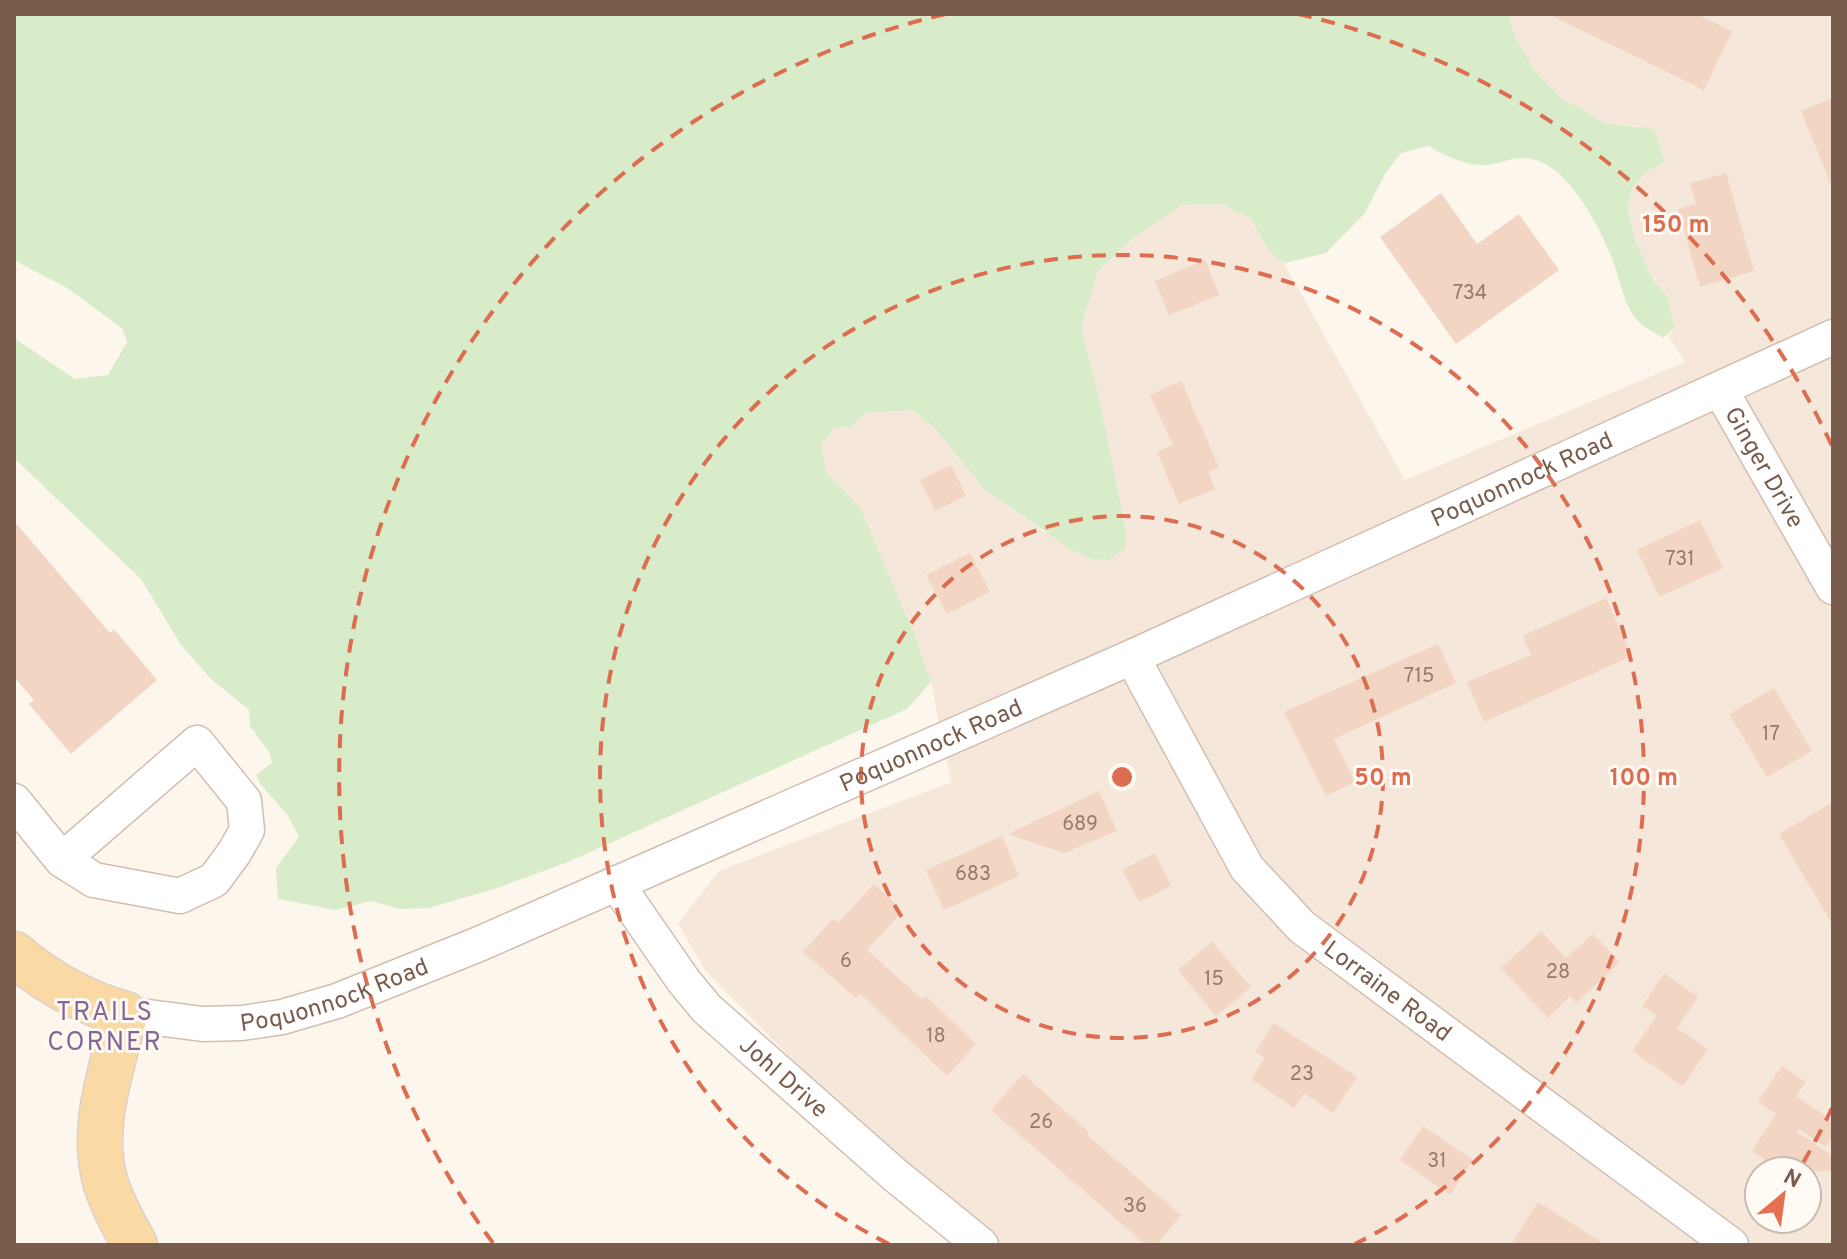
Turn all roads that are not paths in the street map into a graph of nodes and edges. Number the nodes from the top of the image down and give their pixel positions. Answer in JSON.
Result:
{"nodes":[{"id":1,"x":1833,"y":337,"type":"edge"},
{"id":2,"x":1720,"y":389,"type":"junction"},
{"id":3,"x":1833,"y":587,"type":"edge"},
{"id":4,"x":1132,"y":657,"type":"junction"},
{"id":5,"x":14,"y":801,"type":"edge"},
{"id":6,"x":62,"y":860,"type":"junction"},
{"id":7,"x":616,"y":883,"type":"junction"},
{"id":8,"x":14,"y":954,"type":"edge"},
{"id":9,"x":125,"y":1014,"type":"junction"},
{"id":10,"x":135,"y":1245,"type":"edge"},
{"id":11,"x":981,"y":1245,"type":"edge"},
{"id":12,"x":1731,"y":1245,"type":"edge"}],
"edges":[{"from":1,"to":2,"type":"street","name":"Poquonnock Road"},
{"from":2,"to":3,"type":"street","name":"Ginger Drive"},
{"from":2,"to":4,"type":"street","name":"Poquonnock Road"},
{"from":4,"to":7,"type":"street","name":"Poquonnock Road"},
{"from":4,"to":12,"type":"street","name":"Lorraine Road"},
{"from":5,"to":6,"type":"street"},
{"from":6,"to":6,"type":"street"},
{"from":7,"to":9,"type":"street","name":"Poquonnock Road"},
{"from":7,"to":11,"type":"street","name":"Johl Drive"},
{"from":8,"to":9,"type":"main road","name":"Poquonnock Road"},
{"from":9,"to":10,"type":"main road"}]}
